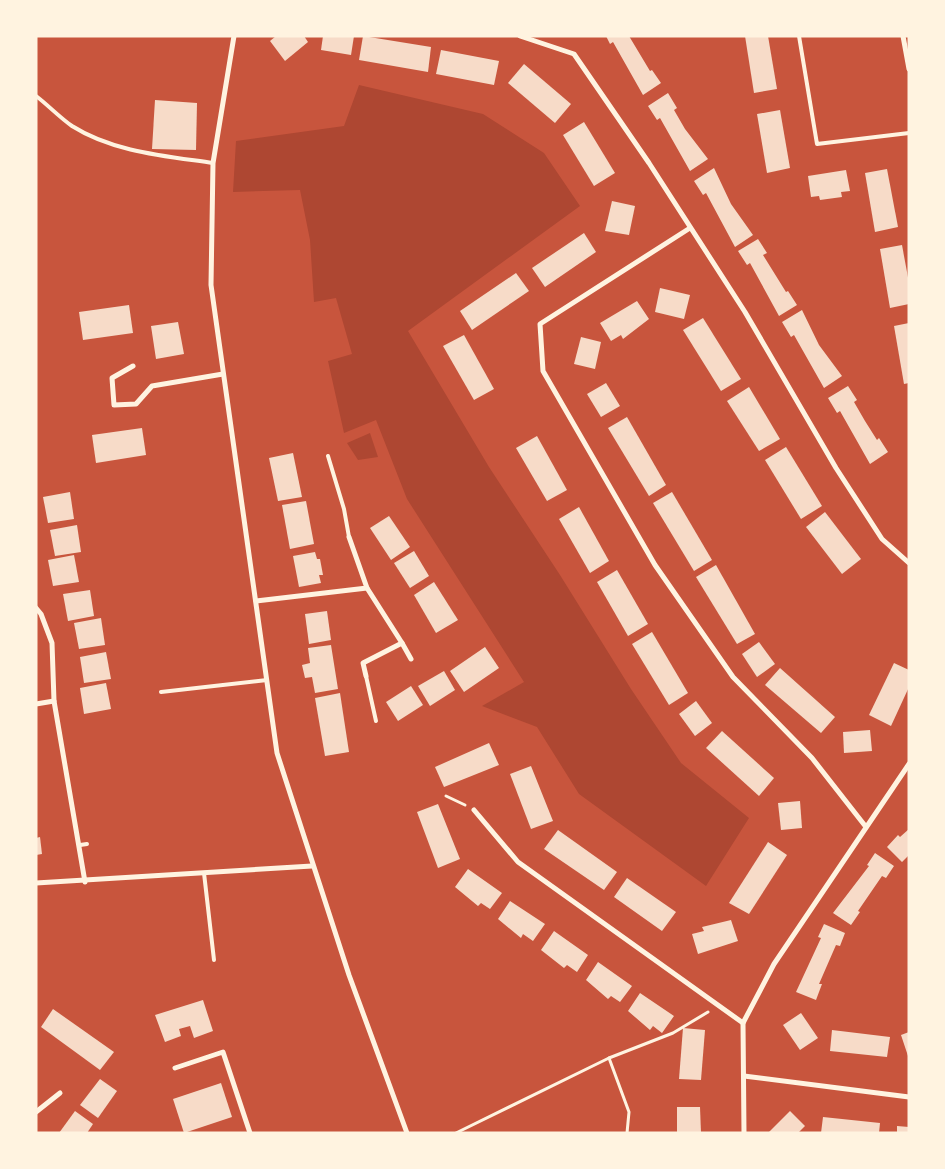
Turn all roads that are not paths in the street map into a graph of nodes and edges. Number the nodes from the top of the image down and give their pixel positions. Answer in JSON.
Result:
{"nodes":[{"id":1,"x":234,"y":36,"type":"edge"},
{"id":2,"x":520,"y":36,"type":"edge"},
{"id":3,"x":799,"y":36,"type":"edge"},
{"id":4,"x":903,"y":36,"type":"edge"},
{"id":5,"x":909,"y":69,"type":"edge"},
{"id":6,"x":36,"y":96,"type":"edge"},
{"id":7,"x":909,"y":133,"type":"edge"},
{"id":8,"x":212,"y":163,"type":"junction"},
{"id":9,"x":690,"y":228,"type":"junction"},
{"id":10,"x":133,"y":366,"type":"dead end"},
{"id":11,"x":223,"y":374,"type":"junction"},
{"id":12,"x":328,"y":456,"type":"dead end"},
{"id":13,"x":349,"y":537,"type":"joint"},
{"id":14,"x":909,"y":563,"type":"edge"},
{"id":15,"x":367,"y":588,"type":"junction"},
{"id":16,"x":256,"y":601,"type":"junction"},
{"id":17,"x":36,"y":608,"type":"edge"},
{"id":18,"x":402,"y":643,"type":"junction"},
{"id":19,"x":411,"y":659,"type":"dead end"},
{"id":20,"x":366,"y":676,"type":"joint"},
{"id":21,"x":267,"y":680,"type":"junction"},
{"id":22,"x":161,"y":692,"type":"dead end"},
{"id":23,"x":54,"y":702,"type":"junction"},
{"id":24,"x":36,"y":704,"type":"edge"},
{"id":25,"x":376,"y":721,"type":"dead end"},
{"id":26,"x":909,"y":764,"type":"edge"},
{"id":27,"x":474,"y":810,"type":"road end"},
{"id":28,"x":866,"y":827,"type":"junction"},
{"id":29,"x":312,"y":866,"type":"junction"},
{"id":30,"x":204,"y":874,"type":"junction"},
{"id":31,"x":85,"y":882,"type":"junction"},
{"id":32,"x":36,"y":883,"type":"edge"},
{"id":33,"x":214,"y":960,"type":"dead end"},
{"id":34,"x":743,"y":1023,"type":"junction"},
{"id":35,"x":175,"y":1068,"type":"dead end"},
{"id":36,"x":744,"y":1076,"type":"junction"},
{"id":37,"x":60,"y":1093,"type":"dead end"},
{"id":38,"x":909,"y":1097,"type":"edge"},
{"id":39,"x":36,"y":1112,"type":"edge"},
{"id":40,"x":250,"y":1133,"type":"edge"},
{"id":41,"x":407,"y":1133,"type":"edge"},
{"id":42,"x":744,"y":1133,"type":"edge"}],
"edges":[{"from":1,"to":8,"type":"street"},
{"from":2,"to":9,"type":"street"},
{"from":3,"to":7,"type":"lane"},
{"from":4,"to":5,"type":"street"},
{"from":6,"to":8,"type":"lane"},
{"from":8,"to":11,"type":"street"},
{"from":9,"to":14,"type":"street"},
{"from":9,"to":28,"type":"street"},
{"from":10,"to":11,"type":"street"},
{"from":11,"to":16,"type":"street"},
{"from":12,"to":13,"type":"lane"},
{"from":13,"to":15,"type":"street"},
{"from":15,"to":16,"type":"street"},
{"from":15,"to":18,"type":"street"},
{"from":16,"to":21,"type":"street"},
{"from":17,"to":23,"type":"street"},
{"from":18,"to":19,"type":"street"},
{"from":18,"to":20,"type":"street"},
{"from":20,"to":25,"type":"lane"},
{"from":21,"to":22,"type":"lane"},
{"from":21,"to":29,"type":"street"},
{"from":23,"to":24,"type":"street"},
{"from":23,"to":31,"type":"street"},
{"from":26,"to":28,"type":"street"},
{"from":27,"to":34,"type":"street"},
{"from":28,"to":34,"type":"street"},
{"from":29,"to":30,"type":"street"},
{"from":29,"to":41,"type":"street"},
{"from":30,"to":31,"type":"street"},
{"from":30,"to":33,"type":"lane"},
{"from":31,"to":32,"type":"street"},
{"from":34,"to":36,"type":"street"},
{"from":35,"to":40,"type":"street"},
{"from":36,"to":38,"type":"street"},
{"from":36,"to":42,"type":"street"},
{"from":37,"to":39,"type":"street"}]}
